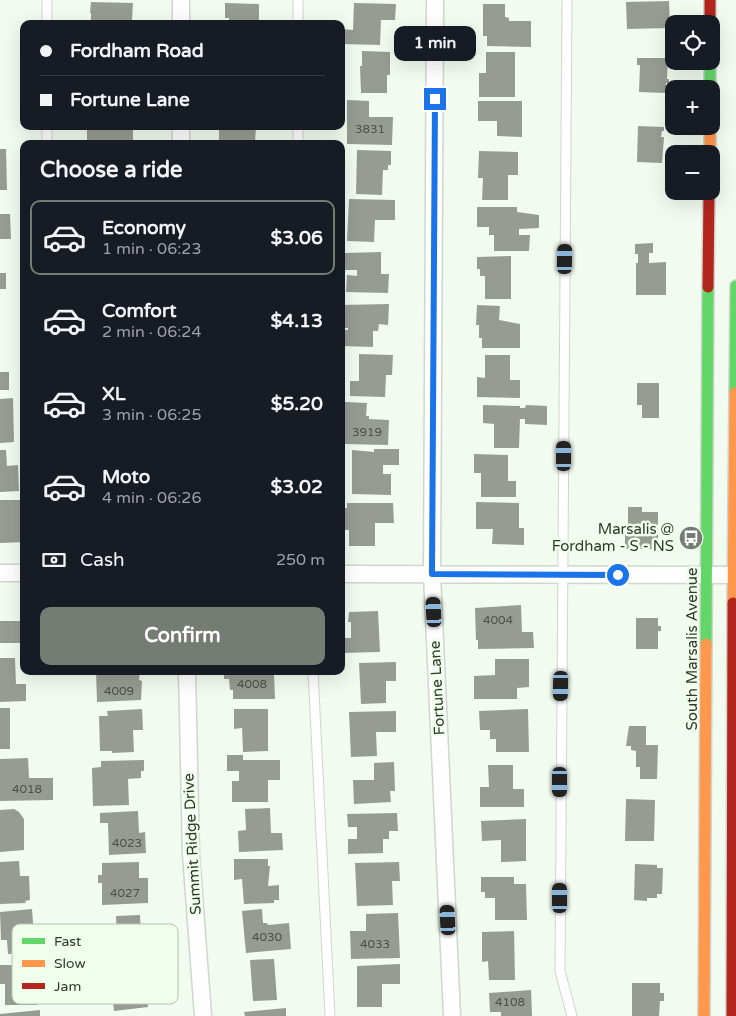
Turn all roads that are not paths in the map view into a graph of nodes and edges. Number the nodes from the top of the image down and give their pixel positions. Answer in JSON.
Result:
{"nodes":[{"id":1,"x":47,"y":0,"type":"edge"},
{"id":2,"x":181,"y":0,"type":"edge"},
{"id":3,"x":298,"y":0,"type":"edge"},
{"id":4,"x":435,"y":0,"type":"edge"},
{"id":5,"x":567,"y":0,"type":"edge"},
{"id":6,"x":710,"y":0,"type":"edge"},
{"id":7,"x":710,"y":15,"type":"edge"},
{"id":8,"x":47,"y":20,"type":"edge"},
{"id":9,"x":181,"y":20,"type":"edge"},
{"id":10,"x":298,"y":20,"type":"edge"},
{"id":11,"x":709,"y":200,"type":"edge"},
{"id":12,"x":736,"y":286,"type":"edge"},
{"id":13,"x":0,"y":573,"type":"edge"},
{"id":14,"x":20,"y":574,"type":"edge"},
{"id":15,"x":345,"y":574,"type":"edge"},
{"id":16,"x":432,"y":574,"type":"junction"},
{"id":17,"x":563,"y":575,"type":"junction"},
{"id":18,"x":707,"y":575,"type":"junction"},
{"id":19,"x":734,"y":575,"type":"edge"},
{"id":20,"x":187,"y":675,"type":"edge"},
{"id":21,"x":313,"y":675,"type":"edge"},
{"id":22,"x":734,"y":713,"type":"edge"},
{"id":23,"x":203,"y":1016,"type":"edge"},
{"id":24,"x":330,"y":1016,"type":"edge"},
{"id":25,"x":452,"y":1016,"type":"edge"},
{"id":26,"x":572,"y":1016,"type":"edge"},
{"id":27,"x":704,"y":1016,"type":"edge"},
{"id":28,"x":732,"y":1016,"type":"edge"}],
"edges":[{"from":1,"to":8,"type":"lane"},
{"from":2,"to":9,"type":"street"},
{"from":3,"to":10,"type":"lane"},
{"from":4,"to":16,"type":"street","name":"Fortune Lane"},
{"from":5,"to":17,"type":"lane"},
{"from":6,"to":7,"type":"main road"},
{"from":11,"to":18,"type":"main road","name":"South Marsalis Avenue"},
{"from":12,"to":19,"type":"main road"},
{"from":13,"to":14,"type":"street"},
{"from":15,"to":16,"type":"street"},
{"from":16,"to":17,"type":"street"},
{"from":16,"to":25,"type":"street","name":"Fortune Lane"},
{"from":17,"to":18,"type":"street"},
{"from":17,"to":26,"type":"lane"},
{"from":18,"to":19,"type":"street"},
{"from":18,"to":27,"type":"main road","name":"South Marsalis Avenue"},
{"from":19,"to":22,"type":"main road"},
{"from":20,"to":23,"type":"street","name":"Summit Ridge Drive"},
{"from":21,"to":24,"type":"lane"},
{"from":22,"to":28,"type":"main road"}]}
